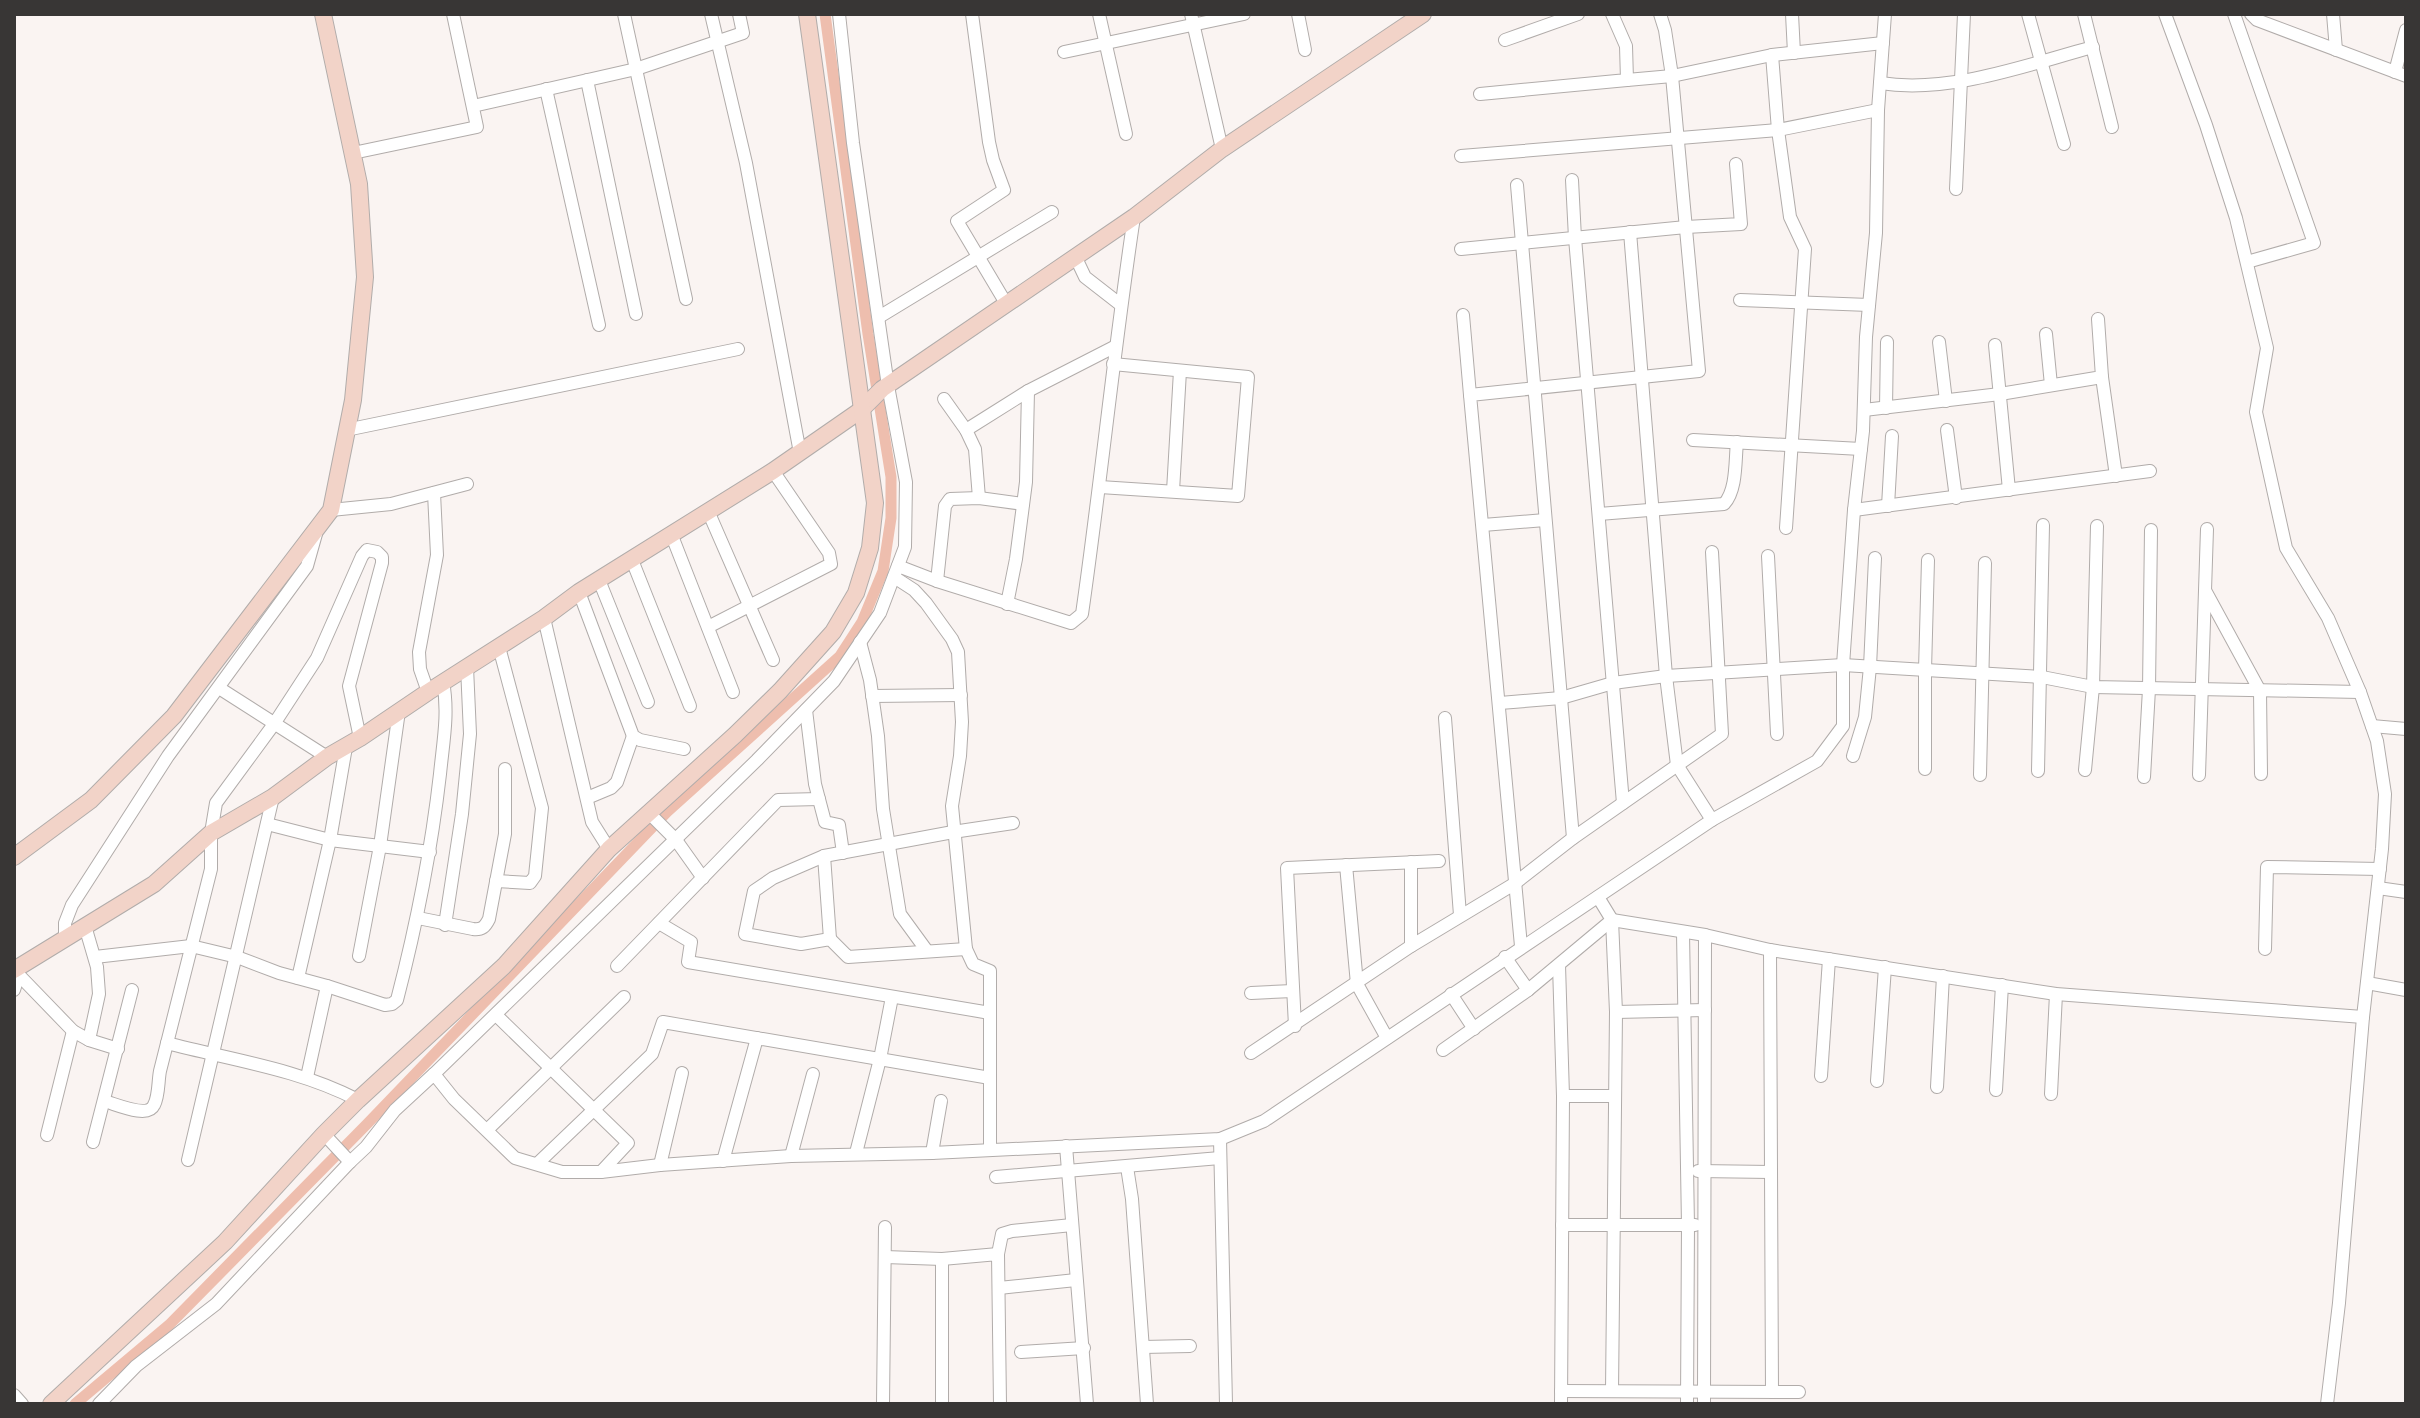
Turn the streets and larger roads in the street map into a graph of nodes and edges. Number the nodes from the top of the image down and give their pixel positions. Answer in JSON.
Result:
{"nodes":[{"id":1,"x":323,"y":14,"type":"edge"},
{"id":2,"x":453,"y":14,"type":"edge"},
{"id":3,"x":624,"y":14,"type":"edge"},
{"id":4,"x":711,"y":14,"type":"edge"},
{"id":5,"x":739,"y":14,"type":"edge"},
{"id":6,"x":807,"y":14,"type":"edge"},
{"id":7,"x":839,"y":14,"type":"edge"},
{"id":8,"x":972,"y":14,"type":"edge"},
{"id":9,"x":1099,"y":14,"type":"edge"},
{"id":10,"x":1244,"y":14,"type":"edge"},
{"id":11,"x":1298,"y":14,"type":"edge"},
{"id":12,"x":1423,"y":14,"type":"edge"},
{"id":13,"x":1578,"y":14,"type":"edge"},
{"id":14,"x":1612,"y":14,"type":"edge"},
{"id":15,"x":1660,"y":14,"type":"edge"},
{"id":16,"x":1792,"y":14,"type":"edge"},
{"id":17,"x":1885,"y":14,"type":"edge"},
{"id":18,"x":1964,"y":14,"type":"edge"},
{"id":19,"x":2028,"y":14,"type":"edge"},
{"id":20,"x":2084,"y":14,"type":"edge"},
{"id":21,"x":2165,"y":14,"type":"edge"},
{"id":22,"x":2234,"y":14,"type":"edge"},
{"id":23,"x":2251,"y":14,"type":"edge"},
{"id":24,"x":2279,"y":14,"type":"edge"},
{"id":25,"x":2333,"y":14,"type":"edge"},
{"id":26,"x":1193,"y":20,"type":"edge"},
{"id":27,"x":2280,"y":29,"type":"junction"},
{"id":28,"x":2406,"y":30,"type":"edge"},
{"id":29,"x":717,"y":40,"type":"junction"},
{"id":30,"x":1505,"y":40,"type":"dead end"},
{"id":31,"x":1883,"y":43,"type":"junction"},
{"id":32,"x":1107,"y":44,"type":"junction"},
{"id":33,"x":2093,"y":47,"type":"junction"},
{"id":34,"x":1305,"y":50,"type":"dead end"},
{"id":35,"x":2336,"y":50,"type":"junction"},
{"id":36,"x":1064,"y":52,"type":"dead end"},
{"id":37,"x":1794,"y":53,"type":"junction"},
{"id":38,"x":1772,"y":55,"type":"junction"},
{"id":39,"x":2040,"y":61,"type":"junction"},
{"id":40,"x":636,"y":69,"type":"junction"},
{"id":41,"x":2401,"y":74,"type":"edge"},
{"id":42,"x":1672,"y":76,"type":"junction"},
{"id":43,"x":587,"y":80,"type":"junction"},
{"id":44,"x":1627,"y":80,"type":"junction"},
{"id":45,"x":1960,"y":82,"type":"junction"},
{"id":46,"x":1887,"y":84,"type":"junction"},
{"id":47,"x":546,"y":89,"type":"junction"},
{"id":48,"x":1480,"y":94,"type":"dead end"},
{"id":49,"x":473,"y":106,"type":"junction"},
{"id":50,"x":1878,"y":110,"type":"junction"},
{"id":51,"x":2112,"y":127,"type":"dead end"},
{"id":52,"x":1778,"y":130,"type":"junction"},
{"id":53,"x":1126,"y":134,"type":"dead end"},
{"id":54,"x":1678,"y":137,"type":"junction"},
{"id":55,"x":2064,"y":144,"type":"dead end"},
{"id":56,"x":1222,"y":149,"type":"junction"},
{"id":57,"x":353,"y":153,"type":"junction"},
{"id":58,"x":1461,"y":156,"type":"dead end"},
{"id":59,"x":1736,"y":164,"type":"dead end"},
{"id":60,"x":1572,"y":180,"type":"dead end"},
{"id":61,"x":1517,"y":185,"type":"dead end"},
{"id":62,"x":1956,"y":189,"type":"dead end"},
{"id":63,"x":1052,"y":212,"type":"dead end"},
{"id":64,"x":1134,"y":217,"type":"junction"},
{"id":65,"x":1686,"y":227,"type":"junction"},
{"id":66,"x":1630,"y":232,"type":"junction"},
{"id":67,"x":1575,"y":238,"type":"junction"},
{"id":68,"x":1521,"y":243,"type":"junction"},
{"id":69,"x":1461,"y":249,"type":"dead end"},
{"id":70,"x":980,"y":257,"type":"junction"},
{"id":71,"x":2247,"y":262,"type":"junction"},
{"id":72,"x":1080,"y":266,"type":"junction"},
{"id":73,"x":686,"y":299,"type":"dead end"},
{"id":74,"x":1740,"y":300,"type":"dead end"},
{"id":75,"x":1802,"y":302,"type":"junction"},
{"id":76,"x":1007,"y":305,"type":"junction"},
{"id":77,"x":1121,"y":305,"type":"junction"},
{"id":78,"x":1869,"y":305,"type":"junction"},
{"id":79,"x":636,"y":314,"type":"dead end"},
{"id":80,"x":1463,"y":315,"type":"dead end"},
{"id":81,"x":879,"y":317,"type":"junction"},
{"id":82,"x":2098,"y":319,"type":"dead end"},
{"id":83,"x":599,"y":325,"type":"dead end"},
{"id":84,"x":2046,"y":334,"type":"dead end"},
{"id":85,"x":1887,"y":342,"type":"dead end"},
{"id":86,"x":1939,"y":342,"type":"dead end"},
{"id":87,"x":1995,"y":345,"type":"dead end"},
{"id":88,"x":1114,"y":347,"type":"junction"},
{"id":89,"x":738,"y":349,"type":"dead end"},
{"id":90,"x":1113,"y":364,"type":"junction"},
{"id":91,"x":1180,"y":371,"type":"junction"},
{"id":92,"x":1642,"y":377,"type":"junction"},
{"id":93,"x":2102,"y":377,"type":"junction"},
{"id":94,"x":1587,"y":383,"type":"junction"},
{"id":95,"x":2051,"y":385,"type":"junction"},
{"id":96,"x":885,"y":387,"type":"junction"},
{"id":97,"x":1533,"y":388,"type":"junction"},
{"id":98,"x":1028,"y":391,"type":"junction"},
{"id":99,"x":2000,"y":394,"type":"junction"},
{"id":100,"x":1470,"y":395,"type":"junction"},
{"id":101,"x":944,"y":399,"type":"dead end"},
{"id":102,"x":1946,"y":401,"type":"junction"},
{"id":103,"x":864,"y":406,"type":"junction"},
{"id":104,"x":1874,"y":409,"type":"junction"},
{"id":105,"x":346,"y":430,"type":"junction"},
{"id":106,"x":966,"y":430,"type":"junction"},
{"id":107,"x":1947,"y":430,"type":"dead end"},
{"id":108,"x":1892,"y":436,"type":"dead end"},
{"id":109,"x":1693,"y":440,"type":"dead end"},
{"id":110,"x":1737,"y":442,"type":"junction"},
{"id":111,"x":1793,"y":445,"type":"junction"},
{"id":112,"x":1861,"y":449,"type":"junction"},
{"id":113,"x":800,"y":453,"type":"junction"},
{"id":114,"x":773,"y":471,"type":"junction"},
{"id":115,"x":2150,"y":471,"type":"dead end"},
{"id":116,"x":2116,"y":476,"type":"junction"},
{"id":117,"x":467,"y":484,"type":"dead end"},
{"id":118,"x":1100,"y":487,"type":"junction"},
{"id":119,"x":2009,"y":490,"type":"junction"},
{"id":120,"x":1173,"y":491,"type":"junction"},
{"id":121,"x":434,"y":493,"type":"junction"},
{"id":122,"x":979,"y":498,"type":"junction"},
{"id":123,"x":1956,"y":498,"type":"junction"},
{"id":124,"x":1023,"y":504,"type":"junction"},
{"id":125,"x":1888,"y":506,"type":"junction"},
{"id":126,"x":1654,"y":509,"type":"junction"},
{"id":127,"x":1862,"y":509,"type":"junction"},
{"id":128,"x":331,"y":510,"type":"junction"},
{"id":129,"x":708,"y":511,"type":"junction"},
{"id":130,"x":1599,"y":514,"type":"junction"},
{"id":131,"x":1545,"y":520,"type":"junction"},
{"id":132,"x":1483,"y":525,"type":"junction"},
{"id":133,"x":2043,"y":525,"type":"dead end"},
{"id":134,"x":2097,"y":526,"type":"dead end"},
{"id":135,"x":1786,"y":528,"type":"dead end"},
{"id":136,"x":317,"y":529,"type":"junction"},
{"id":137,"x":2207,"y":529,"type":"dead end"},
{"id":138,"x":2151,"y":530,"type":"dead end"},
{"id":139,"x":672,"y":536,"type":"junction"},
{"id":140,"x":1712,"y":552,"type":"dead end"},
{"id":141,"x":1768,"y":556,"type":"dead end"},
{"id":142,"x":1875,"y":558,"type":"dead end"},
{"id":143,"x":632,"y":560,"type":"junction"},
{"id":144,"x":1928,"y":560,"type":"dead end"},
{"id":145,"x":1985,"y":563,"type":"dead end"},
{"id":146,"x":896,"y":571,"type":"junction"},
{"id":147,"x":599,"y":580,"type":"junction"},
{"id":148,"x":937,"y":581,"type":"junction"},
{"id":149,"x":2205,"y":589,"type":"junction"},
{"id":150,"x":579,"y":592,"type":"junction"},
{"id":151,"x":1007,"y":604,"type":"junction"},
{"id":152,"x":750,"y":606,"type":"junction"},
{"id":153,"x":544,"y":618,"type":"junction"},
{"id":154,"x":708,"y":627,"type":"junction"},
{"id":155,"x":860,"y":642,"type":"junction"},
{"id":156,"x":499,"y":647,"type":"junction"},
{"id":157,"x":773,"y":660,"type":"dead end"},
{"id":158,"x":1857,"y":666,"type":"junction"},
{"id":159,"x":467,"y":667,"type":"junction"},
{"id":160,"x":1774,"y":669,"type":"junction"},
{"id":161,"x":1925,"y":670,"type":"junction"},
{"id":162,"x":1719,"y":671,"type":"junction"},
{"id":163,"x":1983,"y":674,"type":"junction"},
{"id":164,"x":1666,"y":676,"type":"junction"},
{"id":165,"x":2042,"y":677,"type":"junction"},
{"id":166,"x":443,"y":682,"type":"junction"},
{"id":167,"x":1613,"y":683,"type":"junction"},
{"id":168,"x":2093,"y":687,"type":"junction"},
{"id":169,"x":219,"y":688,"type":"junction"},
{"id":170,"x":2149,"y":689,"type":"junction"},
{"id":171,"x":2201,"y":690,"type":"junction"},
{"id":172,"x":2260,"y":691,"type":"junction"},
{"id":173,"x":428,"y":692,"type":"junction"},
{"id":174,"x":733,"y":692,"type":"dead end"},
{"id":175,"x":2360,"y":692,"type":"junction"},
{"id":176,"x":961,"y":695,"type":"junction"},
{"id":177,"x":872,"y":696,"type":"junction"},
{"id":178,"x":1561,"y":698,"type":"junction"},
{"id":179,"x":648,"y":702,"type":"dead end"},
{"id":180,"x":1500,"y":703,"type":"junction"},
{"id":181,"x":690,"y":706,"type":"dead end"},
{"id":182,"x":806,"y":710,"type":"junction"},
{"id":183,"x":399,"y":711,"type":"junction"},
{"id":184,"x":1445,"y":718,"type":"dead end"},
{"id":185,"x":274,"y":724,"type":"junction"},
{"id":186,"x":2372,"y":726,"type":"junction"},
{"id":187,"x":2406,"y":729,"type":"edge"},
{"id":188,"x":1777,"y":734,"type":"dead end"},
{"id":189,"x":633,"y":736,"type":"junction"},
{"id":190,"x":353,"y":743,"type":"junction"},
{"id":191,"x":684,"y":749,"type":"dead end"},
{"id":192,"x":1853,"y":756,"type":"dead end"},
{"id":193,"x":327,"y":757,"type":"junction"},
{"id":194,"x":1677,"y":765,"type":"junction"},
{"id":195,"x":505,"y":769,"type":"dead end"},
{"id":196,"x":1925,"y":769,"type":"dead end"},
{"id":197,"x":2085,"y":770,"type":"dead end"},
{"id":198,"x":2038,"y":771,"type":"dead end"},
{"id":199,"x":2261,"y":774,"type":"dead end"},
{"id":200,"x":1980,"y":775,"type":"dead end"},
{"id":201,"x":2199,"y":775,"type":"dead end"},
{"id":202,"x":2144,"y":777,"type":"dead end"},
{"id":203,"x":273,"y":797,"type":"junction"},
{"id":204,"x":587,"y":798,"type":"junction"},
{"id":205,"x":819,"y":799,"type":"junction"},
{"id":206,"x":1623,"y":803,"type":"junction"},
{"id":207,"x":655,"y":819,"type":"junction"},
{"id":208,"x":1712,"y":820,"type":"junction"},
{"id":209,"x":1013,"y":823,"type":"dead end"},
{"id":210,"x":267,"y":824,"type":"junction"},
{"id":211,"x":953,"y":832,"type":"junction"},
{"id":212,"x":211,"y":833,"type":"junction"},
{"id":213,"x":1573,"y":838,"type":"junction"},
{"id":214,"x":330,"y":840,"type":"junction"},
{"id":215,"x":676,"y":840,"type":"junction"},
{"id":216,"x":888,"y":845,"type":"junction"},
{"id":217,"x":380,"y":846,"type":"junction"},
{"id":218,"x":609,"y":849,"type":"junction"},
{"id":219,"x":430,"y":852,"type":"junction"},
{"id":220,"x":843,"y":853,"type":"junction"},
{"id":221,"x":824,"y":856,"type":"junction"},
{"id":222,"x":14,"y":857,"type":"edge"},
{"id":223,"x":1439,"y":861,"type":"dead end"},
{"id":224,"x":1411,"y":862,"type":"junction"},
{"id":225,"x":1346,"y":865,"type":"junction"},
{"id":226,"x":2380,"y":869,"type":"junction"},
{"id":227,"x":703,"y":878,"type":"junction"},
{"id":228,"x":496,"y":881,"type":"junction"},
{"id":229,"x":1514,"y":884,"type":"junction"},
{"id":230,"x":2378,"y":888,"type":"junction"},
{"id":231,"x":2406,"y":892,"type":"edge"},
{"id":232,"x":1605,"y":908,"type":"junction"},
{"id":233,"x":1460,"y":915,"type":"junction"},
{"id":234,"x":418,"y":918,"type":"junction"},
{"id":235,"x":659,"y":923,"type":"junction"},
{"id":236,"x":445,"y":925,"type":"junction"},
{"id":237,"x":85,"y":926,"type":"junction"},
{"id":238,"x":1683,"y":933,"type":"junction"},
{"id":239,"x":1705,"y":935,"type":"junction"},
{"id":240,"x":65,"y":938,"type":"junction"},
{"id":241,"x":830,"y":939,"type":"junction"},
{"id":242,"x":191,"y":946,"type":"junction"},
{"id":243,"x":1411,"y":946,"type":"junction"},
{"id":244,"x":1521,"y":946,"type":"junction"},
{"id":245,"x":966,"y":949,"type":"junction"},
{"id":246,"x":2265,"y":949,"type":"dead end"},
{"id":247,"x":1770,"y":950,"type":"junction"},
{"id":248,"x":927,"y":951,"type":"junction"},
{"id":249,"x":359,"y":956,"type":"dead end"},
{"id":250,"x":95,"y":957,"type":"junction"},
{"id":251,"x":237,"y":957,"type":"junction"},
{"id":252,"x":1829,"y":959,"type":"junction"},
{"id":253,"x":1511,"y":965,"type":"junction"},
{"id":254,"x":1559,"y":965,"type":"junction"},
{"id":255,"x":617,"y":966,"type":"dead end"},
{"id":256,"x":1885,"y":967,"type":"junction"},
{"id":257,"x":16,"y":971,"type":"edge"},
{"id":258,"x":1943,"y":976,"type":"junction"},
{"id":259,"x":298,"y":978,"type":"junction"},
{"id":260,"x":2367,"y":983,"type":"junction"},
{"id":261,"x":1357,"y":984,"type":"junction"},
{"id":262,"x":2002,"y":985,"type":"junction"},
{"id":263,"x":327,"y":986,"type":"junction"},
{"id":264,"x":14,"y":990,"type":"edge"},
{"id":265,"x":132,"y":990,"type":"dead end"},
{"id":266,"x":1528,"y":990,"type":"junction"},
{"id":267,"x":2406,"y":990,"type":"edge"},
{"id":268,"x":1293,"y":991,"type":"junction"},
{"id":269,"x":1251,"y":993,"type":"dead end"},
{"id":270,"x":2056,"y":994,"type":"junction"},
{"id":271,"x":624,"y":997,"type":"dead end"},
{"id":272,"x":892,"y":997,"type":"junction"},
{"id":273,"x":1456,"y":1003,"type":"junction"},
{"id":274,"x":1705,"y":1010,"type":"junction"},
{"id":275,"x":1683,"y":1011,"type":"junction"},
{"id":276,"x":1616,"y":1012,"type":"junction"},
{"id":277,"x":990,"y":1013,"type":"junction"},
{"id":278,"x":496,"y":1015,"type":"junction"},
{"id":279,"x":2363,"y":1017,"type":"junction"},
{"id":280,"x":1295,"y":1026,"type":"junction"},
{"id":281,"x":1474,"y":1029,"type":"junction"},
{"id":282,"x":73,"y":1031,"type":"junction"},
{"id":283,"x":757,"y":1038,"type":"junction"},
{"id":284,"x":1387,"y":1038,"type":"junction"},
{"id":285,"x":89,"y":1040,"type":"junction"},
{"id":286,"x":167,"y":1043,"type":"junction"},
{"id":287,"x":118,"y":1049,"type":"junction"},
{"id":288,"x":1443,"y":1050,"type":"dead end"},
{"id":289,"x":1251,"y":1053,"type":"dead end"},
{"id":290,"x":214,"y":1055,"type":"junction"},
{"id":291,"x":880,"y":1059,"type":"junction"},
{"id":292,"x":551,"y":1068,"type":"junction"},
{"id":293,"x":682,"y":1073,"type":"dead end"},
{"id":294,"x":434,"y":1074,"type":"junction"},
{"id":295,"x":813,"y":1074,"type":"dead end"},
{"id":296,"x":1821,"y":1076,"type":"dead end"},
{"id":297,"x":307,"y":1077,"type":"junction"},
{"id":298,"x":990,"y":1078,"type":"junction"},
{"id":299,"x":1877,"y":1081,"type":"dead end"},
{"id":300,"x":1937,"y":1087,"type":"dead end"},
{"id":301,"x":1996,"y":1090,"type":"dead end"},
{"id":302,"x":2051,"y":1094,"type":"dead end"},
{"id":303,"x":349,"y":1095,"type":"junction"},
{"id":304,"x":1563,"y":1096,"type":"junction"},
{"id":305,"x":1614,"y":1096,"type":"junction"},
{"id":306,"x":104,"y":1101,"type":"junction"},
{"id":307,"x":941,"y":1101,"type":"dead end"},
{"id":308,"x":594,"y":1110,"type":"junction"},
{"id":309,"x":487,"y":1130,"type":"junction"},
{"id":310,"x":47,"y":1135,"type":"dead end"},
{"id":311,"x":327,"y":1137,"type":"junction"},
{"id":312,"x":93,"y":1142,"type":"dead end"},
{"id":313,"x":990,"y":1148,"type":"junction"},
{"id":314,"x":1220,"y":1149,"type":"junction"},
{"id":315,"x":856,"y":1153,"type":"junction"},
{"id":316,"x":932,"y":1153,"type":"junction"},
{"id":317,"x":791,"y":1156,"type":"junction"},
{"id":318,"x":346,"y":1158,"type":"junction"},
{"id":319,"x":1067,"y":1158,"type":"junction"},
{"id":320,"x":188,"y":1160,"type":"dead end"},
{"id":321,"x":723,"y":1161,"type":"junction"},
{"id":322,"x":537,"y":1164,"type":"junction"},
{"id":323,"x":660,"y":1165,"type":"junction"},
{"id":324,"x":1127,"y":1167,"type":"junction"},
{"id":325,"x":1686,"y":1171,"type":"junction"},
{"id":326,"x":1705,"y":1171,"type":"junction"},
{"id":327,"x":601,"y":1172,"type":"junction"},
{"id":328,"x":1771,"y":1172,"type":"junction"},
{"id":329,"x":996,"y":1177,"type":"dead end"},
{"id":330,"x":1072,"y":1225,"type":"junction"},
{"id":331,"x":1562,"y":1225,"type":"junction"},
{"id":332,"x":1614,"y":1225,"type":"junction"},
{"id":333,"x":1688,"y":1225,"type":"junction"},
{"id":334,"x":1704,"y":1226,"type":"junction"},
{"id":335,"x":885,"y":1227,"type":"dead end"},
{"id":336,"x":998,"y":1254,"type":"junction"},
{"id":337,"x":885,"y":1257,"type":"junction"},
{"id":338,"x":942,"y":1259,"type":"junction"},
{"id":339,"x":1076,"y":1280,"type":"junction"},
{"id":340,"x":999,"y":1288,"type":"junction"},
{"id":341,"x":1190,"y":1346,"type":"dead end"},
{"id":342,"x":1143,"y":1347,"type":"junction"},
{"id":343,"x":1084,"y":1348,"type":"junction"},
{"id":344,"x":1021,"y":1352,"type":"dead end"},
{"id":345,"x":1612,"y":1391,"type":"junction"},
{"id":346,"x":1772,"y":1392,"type":"junction"},
{"id":347,"x":1799,"y":1392,"type":"dead end"},
{"id":348,"x":14,"y":1395,"type":"edge"},
{"id":349,"x":1561,"y":1397,"type":"edge"},
{"id":350,"x":1687,"y":1398,"type":"edge"},
{"id":351,"x":1704,"y":1398,"type":"edge"},
{"id":352,"x":22,"y":1404,"type":"edge"},
{"id":353,"x":51,"y":1404,"type":"edge"},
{"id":354,"x":99,"y":1404,"type":"edge"},
{"id":355,"x":883,"y":1404,"type":"edge"},
{"id":356,"x":942,"y":1404,"type":"edge"},
{"id":357,"x":1000,"y":1404,"type":"edge"},
{"id":358,"x":1087,"y":1404,"type":"edge"},
{"id":359,"x":1147,"y":1404,"type":"edge"},
{"id":360,"x":1226,"y":1404,"type":"edge"},
{"id":361,"x":2327,"y":1404,"type":"edge"}],
"edges":[{"from":1,"to":57,"type":"street"},
{"from":2,"to":49,"type":"street"},
{"from":3,"to":40,"type":"street"},
{"from":4,"to":29,"type":"street"},
{"from":5,"to":29,"type":"street"},
{"from":6,"to":103,"type":"street"},
{"from":7,"to":81,"type":"street"},
{"from":8,"to":70,"type":"street"},
{"from":9,"to":32,"type":"street"},
{"from":10,"to":26,"type":"street"},
{"from":11,"to":34,"type":"street"},
{"from":12,"to":56,"type":"street"},
{"from":13,"to":30,"type":"street"},
{"from":14,"to":44,"type":"street"},
{"from":15,"to":42,"type":"street"},
{"from":16,"to":37,"type":"street"},
{"from":17,"to":31,"type":"street"},
{"from":18,"to":45,"type":"street"},
{"from":19,"to":39,"type":"street"},
{"from":20,"to":33,"type":"street"},
{"from":21,"to":71,"type":"street"},
{"from":22,"to":71,"type":"street"},
{"from":23,"to":27,"type":"street"},
{"from":24,"to":27,"type":"street"},
{"from":25,"to":35,"type":"street"},
{"from":26,"to":32,"type":"street"},
{"from":26,"to":56,"type":"street"},
{"from":27,"to":35,"type":"street"},
{"from":28,"to":41,"type":"street"},
{"from":29,"to":40,"type":"street"},
{"from":29,"to":113,"type":"street"},
{"from":31,"to":37,"type":"street"},
{"from":31,"to":46,"type":"street"},
{"from":32,"to":36,"type":"street"},
{"from":32,"to":53,"type":"street"},
{"from":33,"to":39,"type":"street"},
{"from":33,"to":51,"type":"street"},
{"from":35,"to":41,"type":"street"},
{"from":37,"to":38,"type":"street"},
{"from":38,"to":42,"type":"street"},
{"from":38,"to":52,"type":"street"},
{"from":39,"to":45,"type":"street"},
{"from":39,"to":55,"type":"street"},
{"from":40,"to":43,"type":"street"},
{"from":40,"to":73,"type":"street"},
{"from":42,"to":44,"type":"street"},
{"from":42,"to":54,"type":"street"},
{"from":43,"to":47,"type":"street"},
{"from":43,"to":79,"type":"street"},
{"from":44,"to":48,"type":"street"},
{"from":45,"to":46,"type":"street"},
{"from":45,"to":62,"type":"street"},
{"from":46,"to":50,"type":"street"},
{"from":47,"to":49,"type":"street"},
{"from":47,"to":83,"type":"street"},
{"from":49,"to":57,"type":"street"},
{"from":50,"to":52,"type":"street"},
{"from":50,"to":78,"type":"street"},
{"from":52,"to":54,"type":"street"},
{"from":52,"to":75,"type":"street"},
{"from":54,"to":58,"type":"street"},
{"from":54,"to":65,"type":"street"},
{"from":56,"to":64,"type":"street"},
{"from":57,"to":105,"type":"street"},
{"from":59,"to":65,"type":"street"},
{"from":60,"to":67,"type":"street"},
{"from":61,"to":68,"type":"street"},
{"from":63,"to":70,"type":"street"},
{"from":64,"to":72,"type":"street"},
{"from":64,"to":77,"type":"street"},
{"from":65,"to":66,"type":"street"},
{"from":65,"to":92,"type":"street"},
{"from":66,"to":67,"type":"street"},
{"from":66,"to":92,"type":"street"},
{"from":67,"to":68,"type":"street"},
{"from":67,"to":94,"type":"street"},
{"from":68,"to":69,"type":"street"},
{"from":68,"to":97,"type":"street"},
{"from":70,"to":76,"type":"street"},
{"from":70,"to":81,"type":"street"},
{"from":71,"to":175,"type":"street"},
{"from":72,"to":76,"type":"street"},
{"from":72,"to":77,"type":"street"},
{"from":74,"to":75,"type":"street"},
{"from":75,"to":78,"type":"street"},
{"from":75,"to":111,"type":"street"},
{"from":76,"to":96,"type":"street"},
{"from":77,"to":88,"type":"street"},
{"from":78,"to":104,"type":"street"},
{"from":80,"to":100,"type":"street"},
{"from":81,"to":96,"type":"street"},
{"from":82,"to":93,"type":"street"},
{"from":84,"to":95,"type":"street"},
{"from":85,"to":104,"type":"street"},
{"from":86,"to":102,"type":"street"},
{"from":87,"to":99,"type":"street"},
{"from":88,"to":90,"type":"street"},
{"from":88,"to":98,"type":"street"},
{"from":89,"to":105,"type":"street"},
{"from":90,"to":91,"type":"street"},
{"from":90,"to":118,"type":"street"},
{"from":91,"to":120,"type":"street"},
{"from":91,"to":120,"type":"street"},
{"from":92,"to":94,"type":"street"},
{"from":92,"to":126,"type":"street"},
{"from":93,"to":95,"type":"street"},
{"from":93,"to":116,"type":"street"},
{"from":94,"to":97,"type":"street"},
{"from":94,"to":130,"type":"street"},
{"from":95,"to":99,"type":"street"},
{"from":96,"to":103,"type":"street"},
{"from":96,"to":146,"type":"street"},
{"from":97,"to":100,"type":"street"},
{"from":97,"to":131,"type":"street"},
{"from":98,"to":106,"type":"street"},
{"from":98,"to":124,"type":"street"},
{"from":99,"to":102,"type":"street"},
{"from":99,"to":119,"type":"street"},
{"from":100,"to":132,"type":"street"},
{"from":101,"to":106,"type":"street"},
{"from":102,"to":104,"type":"street"},
{"from":103,"to":113,"type":"street"},
{"from":103,"to":207,"type":"street"},
{"from":104,"to":112,"type":"street"},
{"from":105,"to":128,"type":"street"},
{"from":106,"to":122,"type":"street"},
{"from":107,"to":123,"type":"street"},
{"from":108,"to":125,"type":"street"},
{"from":109,"to":110,"type":"street"},
{"from":110,"to":111,"type":"street"},
{"from":110,"to":126,"type":"street"},
{"from":111,"to":112,"type":"street"},
{"from":111,"to":135,"type":"street"},
{"from":112,"to":127,"type":"street"},
{"from":113,"to":114,"type":"street"},
{"from":114,"to":129,"type":"street"},
{"from":114,"to":152,"type":"street"},
{"from":115,"to":116,"type":"street"},
{"from":116,"to":119,"type":"street"},
{"from":117,"to":121,"type":"street"},
{"from":118,"to":120,"type":"street"},
{"from":118,"to":151,"type":"street"},
{"from":119,"to":123,"type":"street"},
{"from":121,"to":128,"type":"street"},
{"from":121,"to":173,"type":"street"},
{"from":122,"to":124,"type":"street"},
{"from":122,"to":148,"type":"street"},
{"from":123,"to":125,"type":"street"},
{"from":124,"to":151,"type":"street"},
{"from":125,"to":127,"type":"street"},
{"from":126,"to":130,"type":"street"},
{"from":126,"to":164,"type":"street"},
{"from":127,"to":158,"type":"street"},
{"from":128,"to":136,"type":"street"},
{"from":129,"to":139,"type":"street"},
{"from":129,"to":152,"type":"street"},
{"from":130,"to":167,"type":"street"},
{"from":131,"to":132,"type":"street"},
{"from":131,"to":178,"type":"street"},
{"from":132,"to":180,"type":"street"},
{"from":133,"to":165,"type":"street"},
{"from":134,"to":168,"type":"street"},
{"from":136,"to":169,"type":"street"},
{"from":136,"to":222,"type":"street"},
{"from":137,"to":149,"type":"street"},
{"from":138,"to":170,"type":"street"},
{"from":139,"to":143,"type":"street"},
{"from":139,"to":154,"type":"street"},
{"from":140,"to":162,"type":"street"},
{"from":141,"to":160,"type":"street"},
{"from":142,"to":158,"type":"street"},
{"from":143,"to":147,"type":"street"},
{"from":143,"to":181,"type":"street"},
{"from":144,"to":161,"type":"street"},
{"from":145,"to":163,"type":"street"},
{"from":146,"to":148,"type":"street"},
{"from":146,"to":155,"type":"street"},
{"from":146,"to":176,"type":"street"},
{"from":147,"to":150,"type":"street"},
{"from":147,"to":179,"type":"street"},
{"from":148,"to":151,"type":"street"},
{"from":149,"to":171,"type":"street"},
{"from":149,"to":172,"type":"street"},
{"from":150,"to":153,"type":"street"},
{"from":150,"to":189,"type":"street"},
{"from":152,"to":154,"type":"street"},
{"from":152,"to":157,"type":"street"},
{"from":153,"to":156,"type":"street"},
{"from":153,"to":204,"type":"street"},
{"from":154,"to":174,"type":"street"},
{"from":155,"to":177,"type":"street"},
{"from":155,"to":182,"type":"street"},
{"from":156,"to":159,"type":"street"},
{"from":156,"to":228,"type":"street"},
{"from":158,"to":160,"type":"street"},
{"from":158,"to":161,"type":"street"},
{"from":158,"to":192,"type":"street"},
{"from":158,"to":208,"type":"street"},
{"from":159,"to":166,"type":"street"},
{"from":159,"to":236,"type":"street"},
{"from":160,"to":162,"type":"street"},
{"from":160,"to":188,"type":"street"},
{"from":161,"to":163,"type":"street"},
{"from":161,"to":196,"type":"street"},
{"from":162,"to":164,"type":"street"},
{"from":162,"to":194,"type":"street"},
{"from":163,"to":165,"type":"street"},
{"from":163,"to":200,"type":"street"},
{"from":164,"to":167,"type":"street"},
{"from":164,"to":194,"type":"street"},
{"from":165,"to":168,"type":"street"},
{"from":165,"to":198,"type":"street"},
{"from":166,"to":173,"type":"street"},
{"from":166,"to":219,"type":"street"},
{"from":167,"to":178,"type":"street"},
{"from":167,"to":206,"type":"street"},
{"from":168,"to":170,"type":"street"},
{"from":168,"to":197,"type":"street"},
{"from":169,"to":185,"type":"street"},
{"from":169,"to":240,"type":"street"},
{"from":170,"to":171,"type":"street"},
{"from":170,"to":202,"type":"street"},
{"from":171,"to":172,"type":"street"},
{"from":171,"to":201,"type":"street"},
{"from":172,"to":175,"type":"street"},
{"from":172,"to":199,"type":"street"},
{"from":173,"to":183,"type":"street"},
{"from":175,"to":186,"type":"street"},
{"from":176,"to":177,"type":"street"},
{"from":176,"to":211,"type":"street"},
{"from":177,"to":216,"type":"street"},
{"from":178,"to":180,"type":"street"},
{"from":178,"to":213,"type":"street"},
{"from":180,"to":229,"type":"street"},
{"from":182,"to":205,"type":"street"},
{"from":182,"to":215,"type":"street"},
{"from":183,"to":190,"type":"street"},
{"from":183,"to":217,"type":"street"},
{"from":184,"to":233,"type":"street"},
{"from":185,"to":190,"type":"street"},
{"from":185,"to":193,"type":"street"},
{"from":185,"to":212,"type":"street"},
{"from":186,"to":187,"type":"street"},
{"from":186,"to":226,"type":"street"},
{"from":189,"to":191,"type":"street"},
{"from":189,"to":204,"type":"street"},
{"from":190,"to":193,"type":"street"},
{"from":190,"to":214,"type":"street"},
{"from":193,"to":203,"type":"street"},
{"from":194,"to":206,"type":"street"},
{"from":194,"to":208,"type":"street"},
{"from":195,"to":228,"type":"street"},
{"from":203,"to":210,"type":"street"},
{"from":203,"to":212,"type":"street"},
{"from":204,"to":218,"type":"street"},
{"from":205,"to":220,"type":"street"},
{"from":205,"to":227,"type":"street"},
{"from":206,"to":213,"type":"street"},
{"from":207,"to":215,"type":"street"},
{"from":207,"to":218,"type":"street"},
{"from":208,"to":232,"type":"street"},
{"from":209,"to":211,"type":"street"},
{"from":210,"to":214,"type":"street"},
{"from":210,"to":251,"type":"street"},
{"from":211,"to":216,"type":"street"},
{"from":211,"to":245,"type":"street"},
{"from":212,"to":237,"type":"street"},
{"from":212,"to":242,"type":"street"},
{"from":213,"to":229,"type":"street"},
{"from":214,"to":217,"type":"street"},
{"from":214,"to":259,"type":"street"},
{"from":215,"to":227,"type":"street"},
{"from":215,"to":278,"type":"street"},
{"from":216,"to":220,"type":"street"},
{"from":216,"to":248,"type":"street"},
{"from":217,"to":219,"type":"street"},
{"from":217,"to":249,"type":"street"},
{"from":218,"to":303,"type":"street"},
{"from":219,"to":234,"type":"street"},
{"from":220,"to":221,"type":"street"},
{"from":221,"to":241,"type":"street"},
{"from":221,"to":241,"type":"street"},
{"from":223,"to":224,"type":"street"},
{"from":224,"to":225,"type":"street"},
{"from":224,"to":243,"type":"street"},
{"from":225,"to":261,"type":"street"},
{"from":225,"to":268,"type":"street"},
{"from":226,"to":230,"type":"street"},
{"from":226,"to":246,"type":"street"},
{"from":227,"to":235,"type":"street"},
{"from":228,"to":236,"type":"street"},
{"from":229,"to":233,"type":"street"},
{"from":229,"to":244,"type":"street"},
{"from":230,"to":231,"type":"street"},
{"from":230,"to":260,"type":"street"},
{"from":232,"to":238,"type":"street"},
{"from":232,"to":244,"type":"street"},
{"from":232,"to":254,"type":"street"},
{"from":232,"to":276,"type":"street"},
{"from":233,"to":243,"type":"street"},
{"from":234,"to":236,"type":"street"},
{"from":234,"to":263,"type":"street"},
{"from":235,"to":255,"type":"street"},
{"from":235,"to":272,"type":"street"},
{"from":237,"to":240,"type":"street"},
{"from":237,"to":250,"type":"street"},
{"from":238,"to":239,"type":"street"},
{"from":238,"to":275,"type":"street"},
{"from":239,"to":247,"type":"street"},
{"from":239,"to":274,"type":"street"},
{"from":240,"to":257,"type":"street"},
{"from":241,"to":248,"type":"street"},
{"from":242,"to":250,"type":"street"},
{"from":242,"to":251,"type":"street"},
{"from":242,"to":286,"type":"street"},
{"from":243,"to":261,"type":"street"},
{"from":244,"to":253,"type":"street"},
{"from":245,"to":248,"type":"street"},
{"from":245,"to":277,"type":"street"},
{"from":247,"to":252,"type":"street"},
{"from":247,"to":328,"type":"street"},
{"from":250,"to":285,"type":"street"},
{"from":251,"to":259,"type":"street"},
{"from":251,"to":290,"type":"street"},
{"from":252,"to":256,"type":"street"},
{"from":252,"to":296,"type":"street"},
{"from":253,"to":266,"type":"street"},
{"from":253,"to":273,"type":"street"},
{"from":254,"to":266,"type":"street"},
{"from":254,"to":304,"type":"street"},
{"from":256,"to":258,"type":"street"},
{"from":256,"to":299,"type":"street"},
{"from":257,"to":264,"type":"street"},
{"from":257,"to":282,"type":"street"},
{"from":258,"to":262,"type":"street"},
{"from":258,"to":300,"type":"street"},
{"from":259,"to":263,"type":"street"},
{"from":260,"to":267,"type":"street"},
{"from":260,"to":279,"type":"street"},
{"from":261,"to":280,"type":"street"},
{"from":261,"to":284,"type":"street"},
{"from":262,"to":270,"type":"street"},
{"from":262,"to":301,"type":"street"},
{"from":263,"to":297,"type":"street"},
{"from":265,"to":287,"type":"street"},
{"from":266,"to":281,"type":"street"},
{"from":268,"to":269,"type":"street"},
{"from":268,"to":280,"type":"street"},
{"from":270,"to":279,"type":"street"},
{"from":270,"to":302,"type":"street"},
{"from":271,"to":292,"type":"street"},
{"from":272,"to":277,"type":"street"},
{"from":272,"to":291,"type":"street"},
{"from":273,"to":281,"type":"street"},
{"from":273,"to":284,"type":"street"},
{"from":274,"to":275,"type":"street"},
{"from":274,"to":326,"type":"street"},
{"from":275,"to":276,"type":"street"},
{"from":275,"to":325,"type":"street"},
{"from":276,"to":305,"type":"street"},
{"from":277,"to":298,"type":"street"},
{"from":278,"to":292,"type":"street"},
{"from":278,"to":294,"type":"street"},
{"from":279,"to":361,"type":"street"},
{"from":280,"to":289,"type":"street"},
{"from":281,"to":288,"type":"street"},
{"from":282,"to":285,"type":"street"},
{"from":282,"to":310,"type":"street"},
{"from":283,"to":291,"type":"street"},
{"from":283,"to":308,"type":"street"},
{"from":283,"to":321,"type":"street"},
{"from":284,"to":314,"type":"street"},
{"from":285,"to":287,"type":"street"},
{"from":286,"to":290,"type":"street"},
{"from":286,"to":306,"type":"street"},
{"from":287,"to":306,"type":"street"},
{"from":290,"to":297,"type":"street"},
{"from":290,"to":320,"type":"street"},
{"from":291,"to":298,"type":"street"},
{"from":291,"to":315,"type":"street"},
{"from":292,"to":308,"type":"street"},
{"from":292,"to":309,"type":"street"},
{"from":293,"to":323,"type":"street"},
{"from":294,"to":309,"type":"street"},
{"from":294,"to":318,"type":"street"},
{"from":295,"to":317,"type":"street"},
{"from":297,"to":303,"type":"street"},
{"from":298,"to":313,"type":"street"},
{"from":303,"to":311,"type":"street"},
{"from":304,"to":305,"type":"street"},
{"from":304,"to":331,"type":"street"},
{"from":305,"to":332,"type":"street"},
{"from":306,"to":312,"type":"street"},
{"from":307,"to":316,"type":"street"},
{"from":308,"to":322,"type":"street"},
{"from":308,"to":327,"type":"street"},
{"from":309,"to":322,"type":"street"},
{"from":311,"to":318,"type":"street"},
{"from":311,"to":353,"type":"street"},
{"from":313,"to":316,"type":"street"},
{"from":313,"to":319,"type":"street"},
{"from":314,"to":319,"type":"street"},
{"from":314,"to":324,"type":"street"},
{"from":314,"to":360,"type":"street"},
{"from":315,"to":316,"type":"street"},
{"from":315,"to":317,"type":"street"},
{"from":317,"to":321,"type":"street"},
{"from":318,"to":354,"type":"street"},
{"from":319,"to":324,"type":"street"},
{"from":319,"to":329,"type":"street"},
{"from":319,"to":330,"type":"street"},
{"from":321,"to":323,"type":"street"},
{"from":322,"to":327,"type":"street"},
{"from":323,"to":327,"type":"street"},
{"from":324,"to":342,"type":"street"},
{"from":325,"to":326,"type":"street"},
{"from":325,"to":333,"type":"street"},
{"from":326,"to":328,"type":"street"},
{"from":326,"to":334,"type":"street"},
{"from":328,"to":346,"type":"street"},
{"from":330,"to":336,"type":"street"},
{"from":330,"to":339,"type":"street"},
{"from":331,"to":332,"type":"street"},
{"from":331,"to":349,"type":"street"},
{"from":332,"to":333,"type":"street"},
{"from":332,"to":345,"type":"street"},
{"from":333,"to":334,"type":"street"},
{"from":333,"to":350,"type":"street"},
{"from":334,"to":351,"type":"street"},
{"from":335,"to":337,"type":"street"},
{"from":336,"to":338,"type":"street"},
{"from":336,"to":340,"type":"street"},
{"from":337,"to":338,"type":"street"},
{"from":337,"to":355,"type":"street"},
{"from":338,"to":356,"type":"street"},
{"from":339,"to":340,"type":"street"},
{"from":339,"to":343,"type":"street"},
{"from":340,"to":357,"type":"street"},
{"from":341,"to":342,"type":"street"},
{"from":342,"to":359,"type":"street"},
{"from":343,"to":344,"type":"street"},
{"from":343,"to":358,"type":"street"},
{"from":345,"to":349,"type":"street"},
{"from":345,"to":350,"type":"street"},
{"from":346,"to":347,"type":"street"},
{"from":346,"to":351,"type":"street"},
{"from":348,"to":352,"type":"street"},
{"from":350,"to":351,"type":"street"}]}
